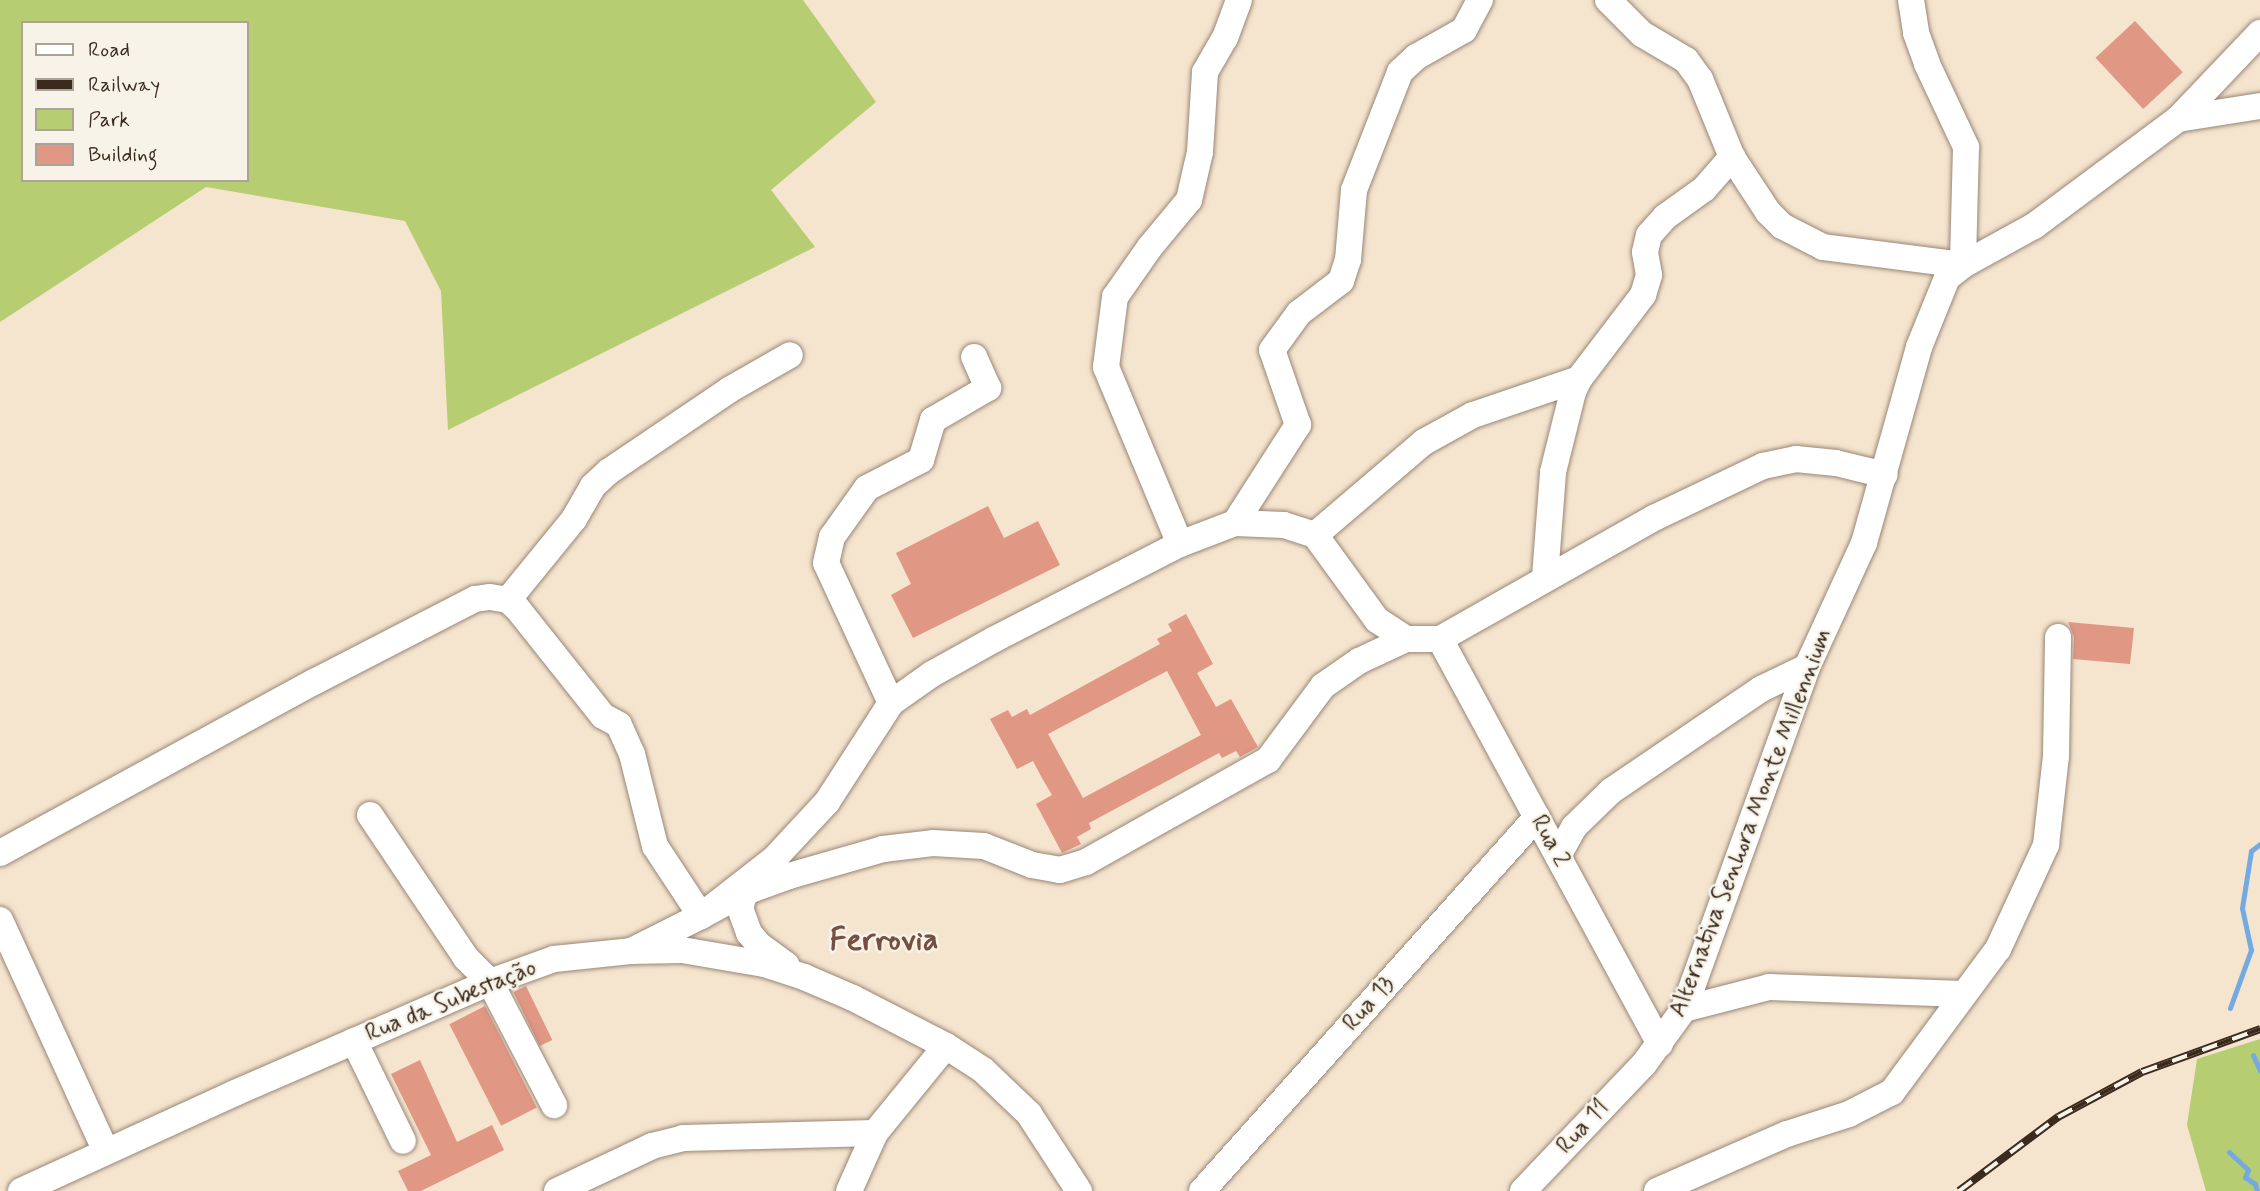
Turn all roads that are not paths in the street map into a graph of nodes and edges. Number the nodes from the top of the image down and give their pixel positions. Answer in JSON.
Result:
{"nodes":[{"id":1,"x":1239,"y":0,"type":"edge"},
{"id":2,"x":1480,"y":0,"type":"edge"},
{"id":3,"x":1608,"y":0,"type":"edge"},
{"id":4,"x":1911,"y":0,"type":"edge"},
{"id":5,"x":2260,"y":33,"type":"edge"},
{"id":6,"x":2260,"y":106,"type":"edge"},
{"id":7,"x":2179,"y":119,"type":"junction"},
{"id":8,"x":1732,"y":157,"type":"junction"},
{"id":9,"x":1963,"y":265,"type":"junction"},
{"id":10,"x":790,"y":355,"type":"dead end"},
{"id":11,"x":974,"y":358,"type":"dead end"},
{"id":12,"x":1579,"y":379,"type":"junction"},
{"id":13,"x":1885,"y":475,"type":"junction"},
{"id":14,"x":1235,"y":523,"type":"junction"},
{"id":15,"x":1315,"y":535,"type":"junction"},
{"id":16,"x":1180,"y":544,"type":"junction"},
{"id":17,"x":1545,"y":578,"type":"junction"},
{"id":18,"x":508,"y":600,"type":"junction"},
{"id":19,"x":2058,"y":637,"type":"dead end"},
{"id":20,"x":1406,"y":639,"type":"junction"},
{"id":21,"x":1440,"y":639,"type":"junction"},
{"id":22,"x":1807,"y":667,"type":"junction"},
{"id":23,"x":891,"y":703,"type":"junction"},
{"id":24,"x":370,"y":815,"type":"dead end"},
{"id":25,"x":1536,"y":817,"type":"junction"},
{"id":26,"x":0,"y":853,"type":"edge"},
{"id":27,"x":1558,"y":856,"type":"junction"},
{"id":28,"x":745,"y":892,"type":"junction"},
{"id":29,"x":701,"y":916,"type":"junction"},
{"id":30,"x":0,"y":920,"type":"edge"},
{"id":31,"x":631,"y":951,"type":"junction"},
{"id":32,"x":804,"y":977,"type":"junction"},
{"id":33,"x":490,"y":982,"type":"junction"},
{"id":34,"x":1963,"y":994,"type":"junction"},
{"id":35,"x":1684,"y":1009,"type":"junction"},
{"id":36,"x":354,"y":1041,"type":"junction"},
{"id":37,"x":946,"y":1046,"type":"junction"},
{"id":38,"x":1652,"y":1054,"type":"junction"},
{"id":39,"x":554,"y":1105,"type":"dead end"},
{"id":40,"x":875,"y":1133,"type":"junction"},
{"id":41,"x":403,"y":1141,"type":"dead end"},
{"id":42,"x":106,"y":1151,"type":"junction"},
{"id":43,"x":21,"y":1191,"type":"edge"},
{"id":44,"x":557,"y":1191,"type":"edge"},
{"id":45,"x":849,"y":1191,"type":"edge"},
{"id":46,"x":1079,"y":1191,"type":"edge"},
{"id":47,"x":1202,"y":1191,"type":"edge"},
{"id":48,"x":1523,"y":1191,"type":"edge"},
{"id":49,"x":1657,"y":1191,"type":"edge"}],
"edges":[{"from":1,"to":16,"type":"street"},
{"from":2,"to":14,"type":"street"},
{"from":3,"to":8,"type":"street"},
{"from":4,"to":9,"type":"street"},
{"from":5,"to":7,"type":"street","name":"Alternativa Senhora Monte Millennium"},
{"from":6,"to":7,"type":"street"},
{"from":7,"to":9,"type":"street","name":"Alternativa Senhora Monte Millennium"},
{"from":8,"to":9,"type":"street"},
{"from":8,"to":12,"type":"street"},
{"from":9,"to":13,"type":"street","name":"Alternativa Senhora Monte Millennium"},
{"from":10,"to":18,"type":"street"},
{"from":11,"to":23,"type":"street"},
{"from":12,"to":15,"type":"street"},
{"from":12,"to":17,"type":"street"},
{"from":13,"to":17,"type":"street"},
{"from":13,"to":22,"type":"street","name":"Alternativa Senhora Monte Millennium"},
{"from":14,"to":15,"type":"street"},
{"from":14,"to":16,"type":"street"},
{"from":15,"to":20,"type":"street"},
{"from":16,"to":23,"type":"street"},
{"from":17,"to":21,"type":"street"},
{"from":18,"to":26,"type":"street"},
{"from":18,"to":29,"type":"street"},
{"from":19,"to":34,"type":"street"},
{"from":20,"to":21,"type":"street"},
{"from":20,"to":28,"type":"street"},
{"from":21,"to":25,"type":"street","name":"Rua 2"},
{"from":22,"to":27,"type":"street"},
{"from":22,"to":35,"type":"street","name":"Alternativa Senhora Monte Millennium"},
{"from":23,"to":29,"type":"street"},
{"from":24,"to":33,"type":"street"},
{"from":25,"to":27,"type":"street","name":"Rua 2"},
{"from":25,"to":47,"type":"street","name":"Rua 13"},
{"from":27,"to":38,"type":"street","name":"Rua 2"},
{"from":28,"to":29,"type":"street"},
{"from":28,"to":32,"type":"street"},
{"from":29,"to":31,"type":"street"},
{"from":30,"to":42,"type":"street"},
{"from":31,"to":32,"type":"street","name":"Rua da Subestação"},
{"from":31,"to":33,"type":"street","name":"Rua da Subestação"},
{"from":32,"to":37,"type":"street","name":"Rua da Subestação"},
{"from":33,"to":36,"type":"street","name":"Rua da Subestação"},
{"from":33,"to":39,"type":"street"},
{"from":34,"to":35,"type":"street"},
{"from":34,"to":49,"type":"street"},
{"from":35,"to":38,"type":"street","name":"Alternativa Senhora Monte Millennium"},
{"from":36,"to":41,"type":"street"},
{"from":36,"to":42,"type":"street","name":"Rua da Subestação"},
{"from":37,"to":40,"type":"street"},
{"from":37,"to":46,"type":"street","name":"Rua da Subestação"},
{"from":38,"to":48,"type":"street","name":"Rua 11"},
{"from":40,"to":44,"type":"street"},
{"from":40,"to":45,"type":"street"},
{"from":42,"to":43,"type":"street","name":"Rua da Subestação"}]}
